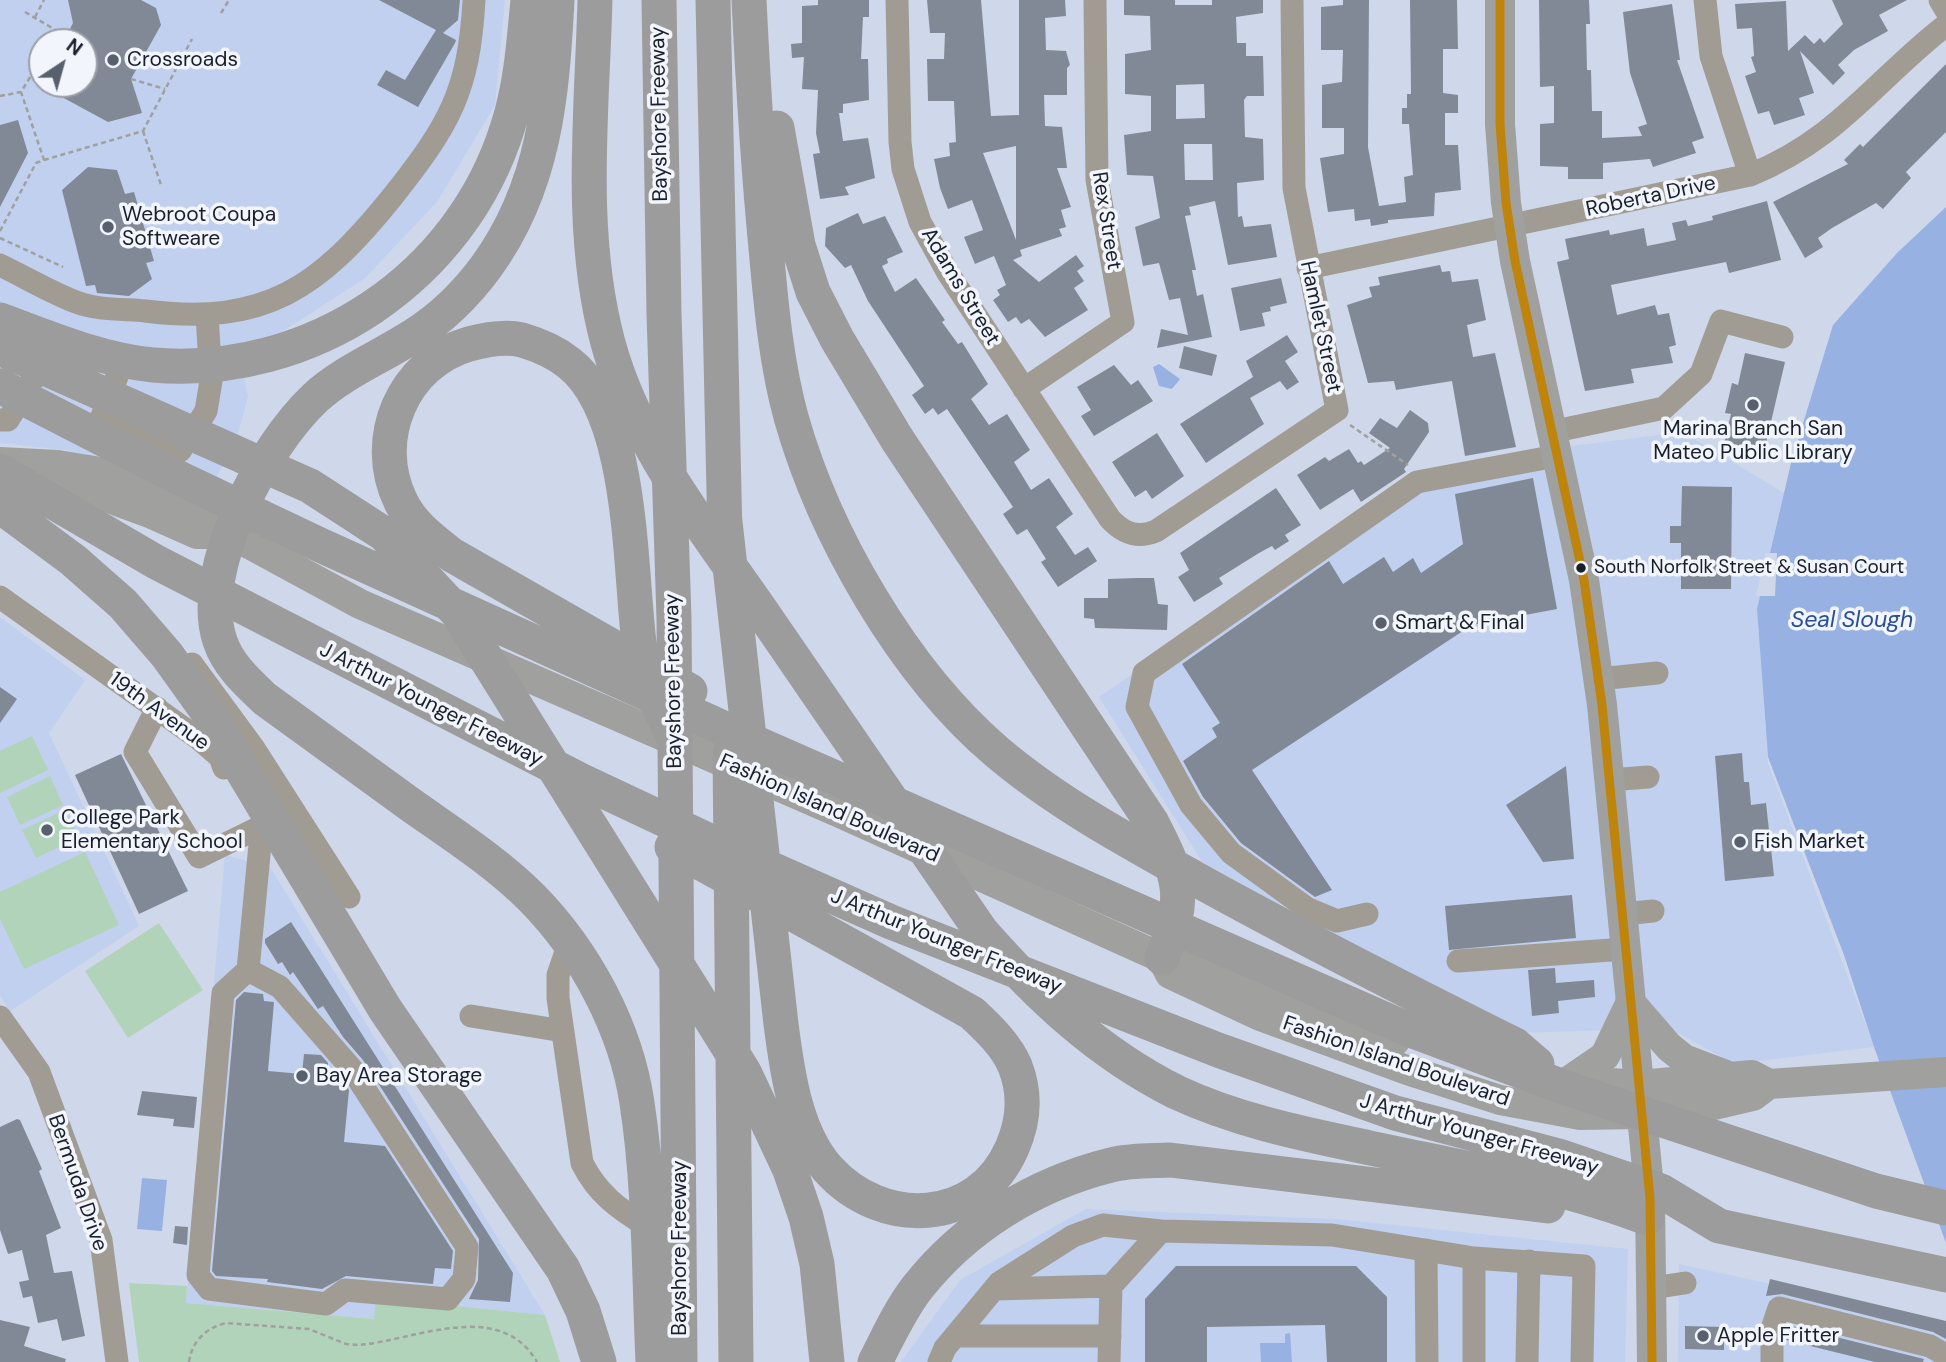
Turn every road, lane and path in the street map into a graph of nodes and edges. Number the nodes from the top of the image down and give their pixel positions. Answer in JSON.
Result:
{"nodes":[{"id":1,"x":44,"y":0,"type":"edge"},
{"id":2,"x":229,"y":0,"type":"edge"},
{"id":3,"x":474,"y":0,"type":"edge"},
{"id":4,"x":528,"y":0,"type":"edge"},
{"id":5,"x":557,"y":0,"type":"edge"},
{"id":6,"x":595,"y":0,"type":"edge"},
{"id":7,"x":659,"y":0,"type":"edge"},
{"id":8,"x":713,"y":0,"type":"edge"},
{"id":9,"x":749,"y":0,"type":"edge"},
{"id":10,"x":761,"y":0,"type":"edge"},
{"id":11,"x":897,"y":0,"type":"edge"},
{"id":12,"x":1095,"y":0,"type":"edge"},
{"id":13,"x":1292,"y":0,"type":"edge"},
{"id":14,"x":1500,"y":0,"type":"edge"},
{"id":15,"x":1705,"y":0,"type":"edge"},
{"id":16,"x":1940,"y":0,"type":"edge"},
{"id":17,"x":1946,"y":10,"type":"edge"},
{"id":18,"x":25,"y":12,"type":"dead end"},
{"id":19,"x":222,"y":13,"type":"dead end"},
{"id":20,"x":35,"y":17,"type":"junction"},
{"id":21,"x":1946,"y":24,"type":"edge"},
{"id":22,"x":53,"y":28,"type":"edge"},
{"id":23,"x":192,"y":39,"type":"dead end"},
{"id":24,"x":131,"y":79,"type":"dead end"},
{"id":25,"x":28,"y":81,"type":"edge"},
{"id":26,"x":165,"y":89,"type":"junction"},
{"id":27,"x":21,"y":92,"type":"junction"},
{"id":28,"x":0,"y":96,"type":"edge"},
{"id":29,"x":143,"y":131,"type":"junction"},
{"id":30,"x":44,"y":160,"type":"junction"},
{"id":31,"x":1750,"y":175,"type":"junction"},
{"id":32,"x":161,"y":185,"type":"dead end"},
{"id":33,"x":1509,"y":227,"type":"junction"},
{"id":34,"x":0,"y":231,"type":"edge"},
{"id":35,"x":0,"y":238,"type":"edge"},
{"id":36,"x":0,"y":265,"type":"edge"},
{"id":37,"x":63,"y":267,"type":"dead end"},
{"id":38,"x":1308,"y":268,"type":"junction"},
{"id":39,"x":207,"y":314,"type":"junction"},
{"id":40,"x":1,"y":336,"type":"edge"},
{"id":41,"x":1782,"y":337,"type":"dead end"},
{"id":42,"x":49,"y":352,"type":"junction"},
{"id":43,"x":118,"y":373,"type":"junction"},
{"id":44,"x":211,"y":381,"type":"junction"},
{"id":45,"x":0,"y":386,"type":"edge"},
{"id":46,"x":1024,"y":389,"type":"junction"},
{"id":47,"x":1333,"y":413,"type":"junction"},
{"id":48,"x":0,"y":420,"type":"edge"},
{"id":49,"x":1554,"y":444,"type":"junction"},
{"id":50,"x":0,"y":462,"type":"edge"},
{"id":51,"x":0,"y":471,"type":"edge"},
{"id":52,"x":1430,"y":480,"type":"junction"},
{"id":53,"x":0,"y":487,"type":"edge"},
{"id":54,"x":724,"y":513,"type":"junction"},
{"id":55,"x":12,"y":515,"type":"edge"},
{"id":56,"x":231,"y":534,"type":"junction"},
{"id":57,"x":1130,"y":534,"type":"joint"},
{"id":58,"x":0,"y":597,"type":"edge"},
{"id":59,"x":1657,"y":673,"type":"dead end"},
{"id":60,"x":1599,"y":679,"type":"junction"},
{"id":61,"x":421,"y":700,"type":"junction"},
{"id":62,"x":157,"y":709,"type":"junction"},
{"id":63,"x":235,"y":725,"type":"dead end"},
{"id":64,"x":674,"y":740,"type":"junction"},
{"id":65,"x":1648,"y":776,"type":"dead end"},
{"id":66,"x":1609,"y":780,"type":"junction"},
{"id":67,"x":267,"y":796,"type":"dead end"},
{"id":68,"x":259,"y":831,"type":"junction"},
{"id":69,"x":1021,"y":858,"type":"junction"},
{"id":70,"x":349,"y":897,"type":"dead end"},
{"id":71,"x":1653,"y":911,"type":"dead end"},
{"id":72,"x":1367,"y":914,"type":"dead end"},
{"id":73,"x":1622,"y":914,"type":"junction"},
{"id":74,"x":569,"y":943,"type":"junction"},
{"id":75,"x":1625,"y":949,"type":"junction"},
{"id":76,"x":1162,"y":958,"type":"junction"},
{"id":77,"x":1458,"y":961,"type":"dead end"},
{"id":78,"x":248,"y":970,"type":"junction"},
{"id":79,"x":1630,"y":1002,"type":"junction"},
{"id":80,"x":471,"y":1016,"type":"dead end"},
{"id":81,"x":0,"y":1017,"type":"edge"},
{"id":82,"x":563,"y":1031,"type":"junction"},
{"id":83,"x":387,"y":1042,"type":"dead end"},
{"id":84,"x":1946,"y":1072,"type":"edge"},
{"id":85,"x":1732,"y":1077,"type":"junction"},
{"id":86,"x":1568,"y":1084,"type":"junction"},
{"id":87,"x":1769,"y":1084,"type":"junction"},
{"id":88,"x":1639,"y":1085,"type":"junction"},
{"id":89,"x":1642,"y":1114,"type":"junction"},
{"id":90,"x":1946,"y":1208,"type":"edge"},
{"id":91,"x":1647,"y":1218,"type":"junction"},
{"id":92,"x":647,"y":1226,"type":"junction"},
{"id":93,"x":1719,"y":1226,"type":"junction"},
{"id":94,"x":1161,"y":1231,"type":"junction"},
{"id":95,"x":1426,"y":1250,"type":"junction"},
{"id":96,"x":1474,"y":1258,"type":"junction"},
{"id":97,"x":1529,"y":1261,"type":"junction"},
{"id":98,"x":1946,"y":1275,"type":"edge"},
{"id":99,"x":1685,"y":1283,"type":"dead end"},
{"id":100,"x":1111,"y":1286,"type":"junction"},
{"id":101,"x":1652,"y":1288,"type":"junction"},
{"id":102,"x":994,"y":1289,"type":"junction"},
{"id":103,"x":956,"y":1336,"type":"junction"},
{"id":104,"x":1110,"y":1336,"type":"junction"},
{"id":105,"x":1946,"y":1361,"type":"edge"},
{"id":106,"x":117,"y":1362,"type":"edge"},
{"id":107,"x":189,"y":1362,"type":"edge"},
{"id":108,"x":537,"y":1362,"type":"edge"},
{"id":109,"x":599,"y":1362,"type":"edge"},
{"id":110,"x":653,"y":1362,"type":"edge"},
{"id":111,"x":680,"y":1362,"type":"edge"},
{"id":112,"x":736,"y":1362,"type":"edge"},
{"id":113,"x":827,"y":1362,"type":"edge"},
{"id":114,"x":875,"y":1362,"type":"edge"},
{"id":115,"x":939,"y":1362,"type":"edge"},
{"id":116,"x":1109,"y":1362,"type":"edge"},
{"id":117,"x":1427,"y":1362,"type":"edge"},
{"id":118,"x":1474,"y":1362,"type":"edge"},
{"id":119,"x":1527,"y":1362,"type":"edge"},
{"id":120,"x":1582,"y":1362,"type":"edge"},
{"id":121,"x":1651,"y":1362,"type":"edge"},
{"id":122,"x":1772,"y":1362,"type":"edge"}],
"edges":[{"from":1,"to":20,"type":"path"},
{"from":2,"to":19,"type":"path"},
{"from":3,"to":39,"type":"street"},
{"from":4,"to":40,"type":"highway"},
{"from":5,"to":56,"type":"highway"},
{"from":6,"to":91,"type":"highway"},
{"from":7,"to":64,"type":"highway","name":"Bayshore Freeway"},
{"from":8,"to":54,"type":"highway"},
{"from":9,"to":86,"type":"highway"},
{"from":10,"to":76,"type":"highway"},
{"from":11,"to":46,"type":"street","name":"Adams Street"},
{"from":12,"to":46,"type":"street","name":"Rex Street"},
{"from":13,"to":38,"type":"street","name":"Hamlet Street"},
{"from":14,"to":33,"type":"main road"},
{"from":15,"to":31,"type":"street"},
{"from":16,"to":17,"type":"street"},
{"from":18,"to":20,"type":"path"},
{"from":20,"to":22,"type":"path"},
{"from":21,"to":31,"type":"street","name":"Roberta Drive"},
{"from":23,"to":26,"type":"path"},
{"from":24,"to":26,"type":"path"},
{"from":25,"to":27,"type":"path"},
{"from":26,"to":29,"type":"path"},
{"from":27,"to":28,"type":"path"},
{"from":27,"to":30,"type":"path"},
{"from":29,"to":30,"type":"path"},
{"from":29,"to":32,"type":"path"},
{"from":30,"to":34,"type":"path"},
{"from":31,"to":33,"type":"street","name":"Roberta Drive"},
{"from":33,"to":38,"type":"street","name":"Roberta Drive"},
{"from":33,"to":49,"type":"main road"},
{"from":35,"to":37,"type":"path"},
{"from":36,"to":39,"type":"street"},
{"from":38,"to":47,"type":"street","name":"Hamlet Street"},
{"from":39,"to":44,"type":"street"},
{"from":40,"to":42,"type":"street"},
{"from":40,"to":113,"type":"highway"},
{"from":41,"to":49,"type":"street"},
{"from":42,"to":43,"type":"street"},
{"from":42,"to":48,"type":"street"},
{"from":43,"to":44,"type":"street"},
{"from":43,"to":44,"type":"street"},
{"from":45,"to":69,"type":"highway"},
{"from":46,"to":57,"type":"street","name":"Adams Street"},
{"from":47,"to":52,"type":"path"},
{"from":47,"to":57,"type":"street","name":"Hamlet Street"},
{"from":49,"to":52,"type":"street"},
{"from":49,"to":60,"type":"main road"},
{"from":50,"to":56,"type":"main road","name":"Fashion Island Boulevard"},
{"from":51,"to":61,"type":"highway","name":"J Arthur Younger Freeway"},
{"from":52,"to":72,"type":"street"},
{"from":53,"to":56,"type":"main road","name":"Fashion Island Boulevard"},
{"from":54,"to":61,"type":"highway"},
{"from":54,"to":112,"type":"highway"},
{"from":55,"to":70,"type":"street"},
{"from":55,"to":109,"type":"highway"},
{"from":56,"to":74,"type":"highway"},
{"from":56,"to":76,"type":"main road","name":"Fashion Island Boulevard"},
{"from":58,"to":62,"type":"street","name":"19th Avenue"},
{"from":59,"to":60,"type":"street"},
{"from":60,"to":66,"type":"main road"},
{"from":61,"to":93,"type":"highway","name":"J Arthur Younger Freeway"},
{"from":62,"to":68,"type":"street","name":"19th Avenue"},
{"from":62,"to":68,"type":"street"},
{"from":63,"to":67,"type":"street"},
{"from":64,"to":69,"type":"highway"},
{"from":64,"to":111,"type":"highway","name":"Bayshore Freeway"},
{"from":65,"to":66,"type":"street"},
{"from":66,"to":73,"type":"main road"},
{"from":68,"to":78,"type":"street"},
{"from":68,"to":83,"type":"street","name":"19th Avenue"},
{"from":69,"to":86,"type":"highway"},
{"from":71,"to":73,"type":"street"},
{"from":73,"to":75,"type":"main road"},
{"from":74,"to":82,"type":"street"},
{"from":74,"to":92,"type":"highway"},
{"from":75,"to":77,"type":"street"},
{"from":75,"to":79,"type":"main road"},
{"from":76,"to":86,"type":"main road","name":"Fashion Island Boulevard"},
{"from":76,"to":89,"type":"main road","name":"Fashion Island Boulevard"},
{"from":78,"to":78,"type":"street"},
{"from":79,"to":85,"type":"main road"},
{"from":79,"to":86,"type":"main road"},
{"from":79,"to":88,"type":"main road"},
{"from":80,"to":82,"type":"street"},
{"from":81,"to":106,"type":"street","name":"Bermuda Drive"},
{"from":82,"to":92,"type":"street"},
{"from":84,"to":87,"type":"main road","name":"Fashion Island Boulevard"},
{"from":85,"to":87,"type":"main road","name":"Fashion Island Boulevard"},
{"from":85,"to":88,"type":"main road","name":"Fashion Island Boulevard"},
{"from":86,"to":88,"type":"main road","name":"Fashion Island Boulevard"},
{"from":86,"to":90,"type":"highway"},
{"from":87,"to":89,"type":"main road","name":"Fashion Island Boulevard"},
{"from":88,"to":89,"type":"main road"},
{"from":89,"to":101,"type":"main road"},
{"from":91,"to":93,"type":"highway"},
{"from":91,"to":114,"type":"highway"},
{"from":92,"to":110,"type":"highway"},
{"from":93,"to":98,"type":"highway","name":"J Arthur Younger Freeway"},
{"from":94,"to":95,"type":"street"},
{"from":94,"to":100,"type":"street"},
{"from":94,"to":102,"type":"street"},
{"from":95,"to":96,"type":"street"},
{"from":95,"to":117,"type":"street"},
{"from":96,"to":97,"type":"street"},
{"from":96,"to":118,"type":"street"},
{"from":97,"to":119,"type":"street"},
{"from":97,"to":120,"type":"street"},
{"from":99,"to":101,"type":"street"},
{"from":100,"to":102,"type":"street"},
{"from":100,"to":104,"type":"street"},
{"from":101,"to":121,"type":"main road"},
{"from":102,"to":103,"type":"street"},
{"from":103,"to":104,"type":"street"},
{"from":103,"to":115,"type":"street"},
{"from":104,"to":116,"type":"street"},
{"from":105,"to":122,"type":"street"},
{"from":107,"to":108,"type":"path"}]}
